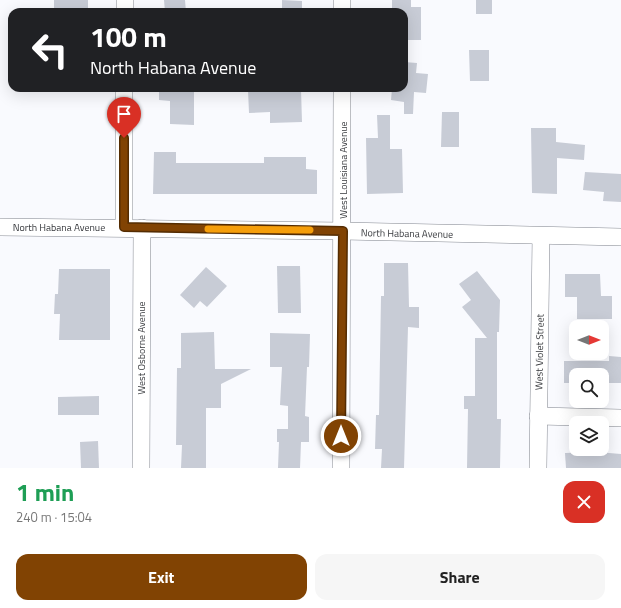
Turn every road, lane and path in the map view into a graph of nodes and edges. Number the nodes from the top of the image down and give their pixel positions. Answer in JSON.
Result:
{"nodes":[{"id":1,"x":124,"y":92,"type":"edge"},
{"id":2,"x":342,"y":92,"type":"edge"},
{"id":3,"x":0,"y":226,"type":"edge"},
{"id":4,"x":124,"y":227,"type":"junction"},
{"id":5,"x":142,"y":228,"type":"junction"},
{"id":6,"x":343,"y":231,"type":"junction"},
{"id":7,"x":541,"y":236,"type":"junction"},
{"id":8,"x":621,"y":237,"type":"edge"},
{"id":9,"x":538,"y":416,"type":"junction"},
{"id":10,"x":621,"y":418,"type":"edge"},
{"id":11,"x":141,"y":468,"type":"edge"},
{"id":12,"x":341,"y":468,"type":"edge"},
{"id":13,"x":538,"y":468,"type":"edge"}],
"edges":[{"from":1,"to":4,"type":"street"},
{"from":2,"to":6,"type":"street","name":"West Louisiana Avenue"},
{"from":3,"to":4,"type":"street","name":"North Habana Avenue"},
{"from":4,"to":5,"type":"street","name":"North Habana Avenue"},
{"from":5,"to":6,"type":"street","name":"North Habana Avenue"},
{"from":5,"to":11,"type":"street","name":"West Osborne Avenue"},
{"from":6,"to":7,"type":"street","name":"North Habana Avenue"},
{"from":6,"to":12,"type":"street","name":"West Louisiana Avenue"},
{"from":7,"to":8,"type":"street","name":"North Habana Avenue"},
{"from":7,"to":9,"type":"street","name":"West Violet Street"},
{"from":9,"to":10,"type":"street"},
{"from":9,"to":13,"type":"street","name":"West Violet Street"}]}
